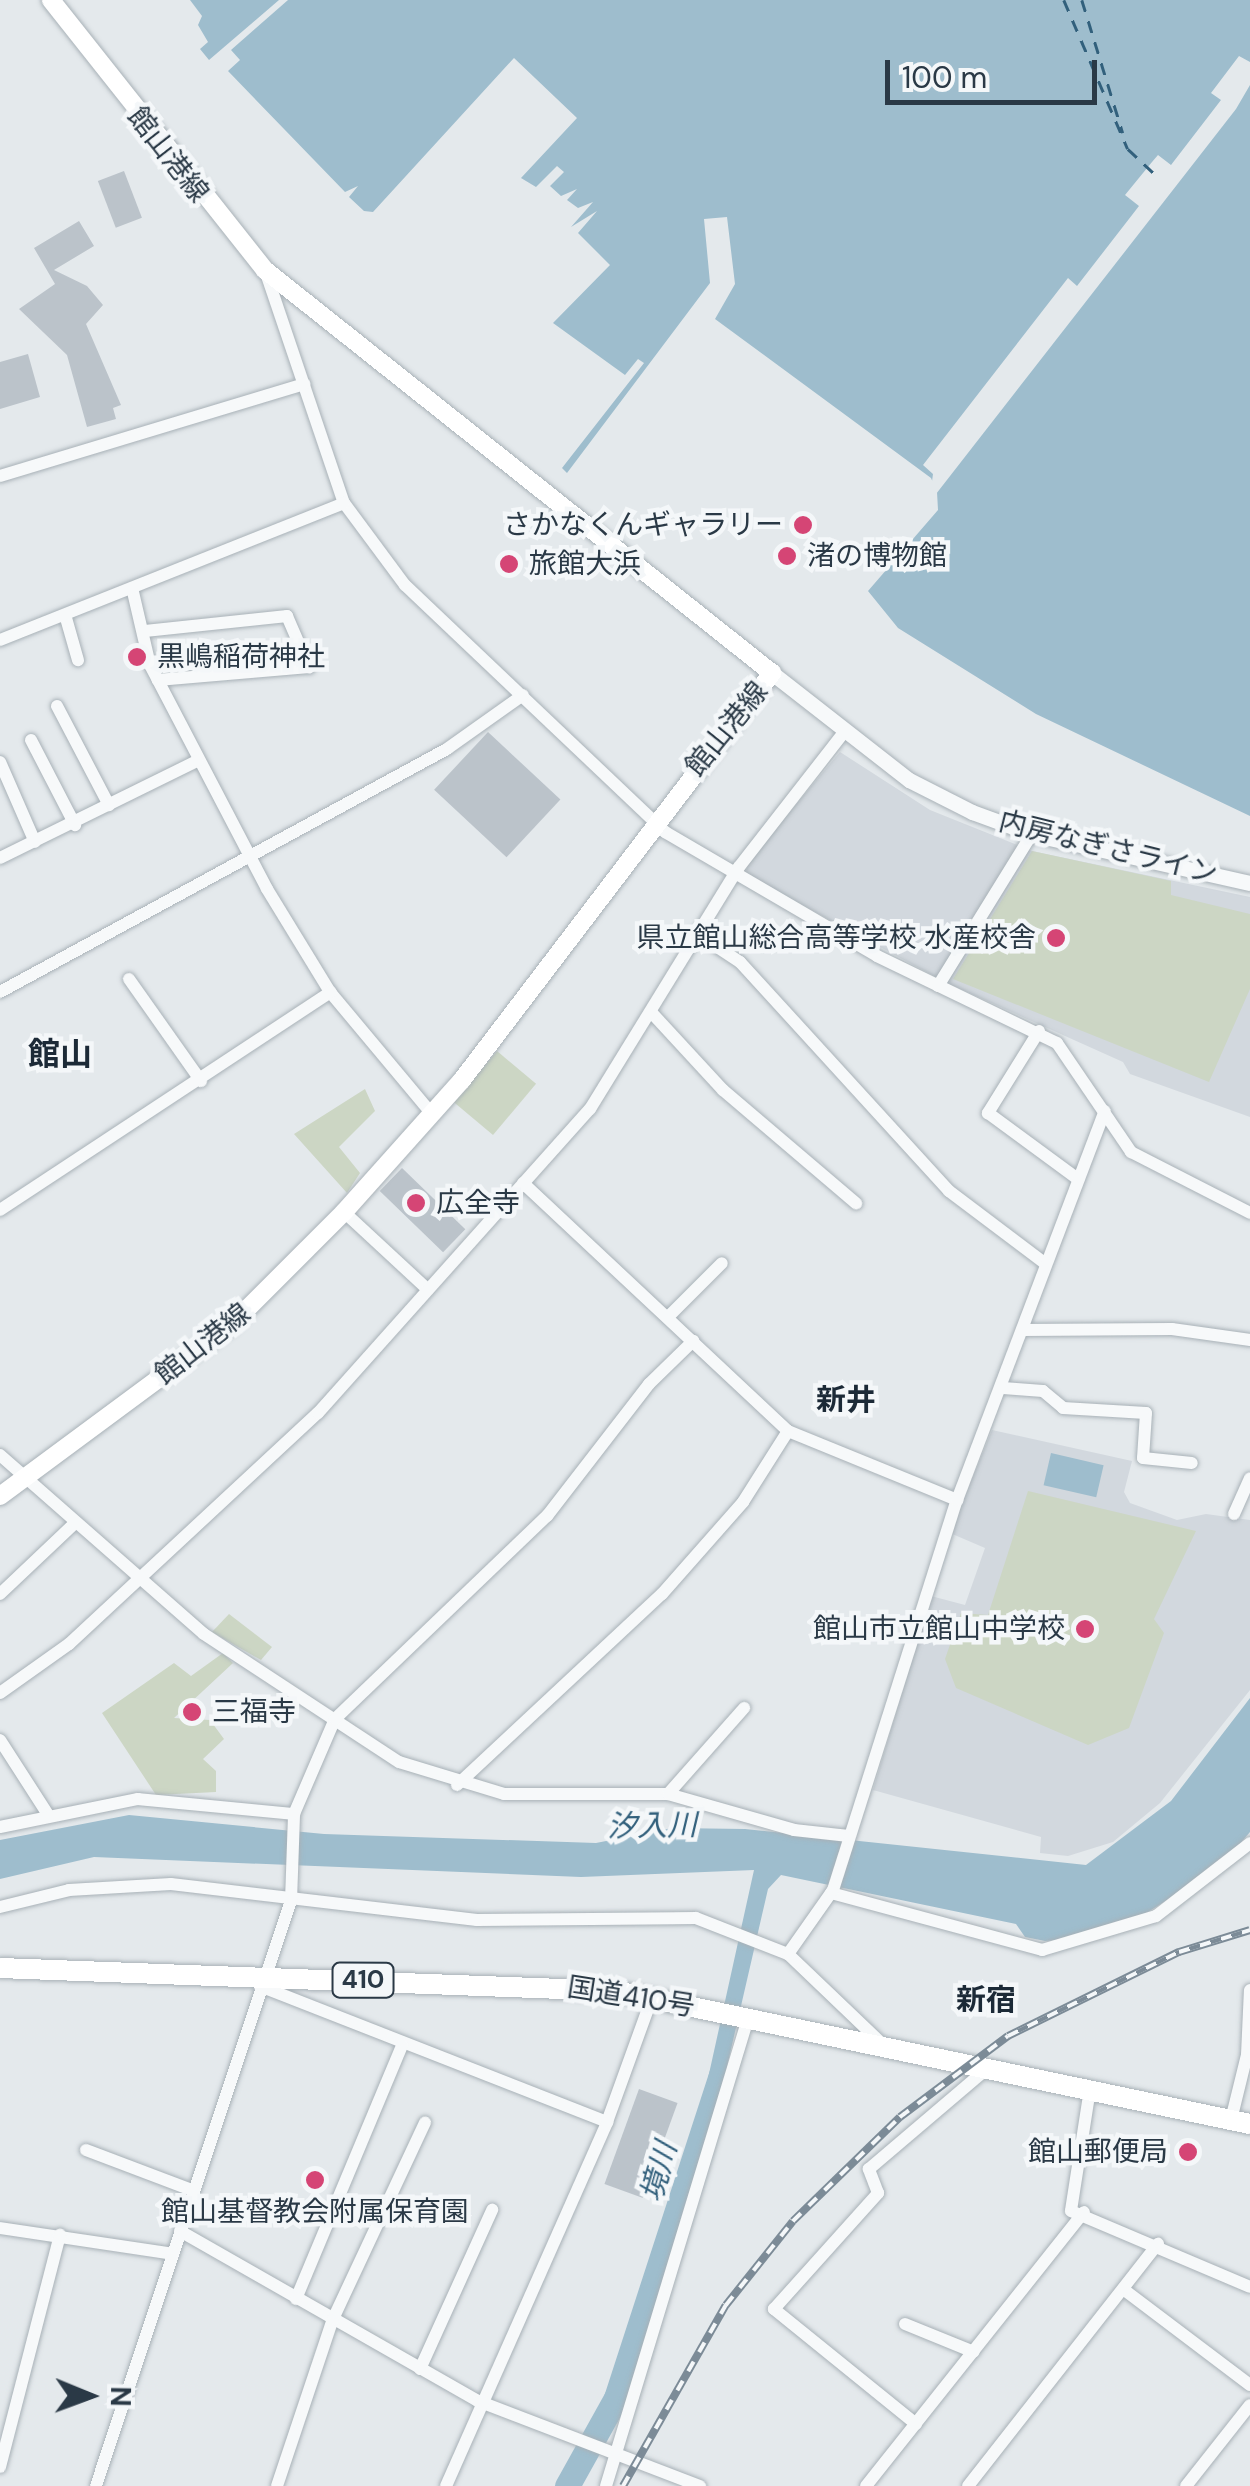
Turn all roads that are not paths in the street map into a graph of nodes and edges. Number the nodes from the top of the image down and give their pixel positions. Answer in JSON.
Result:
{"nodes":[{"id":1,"x":51,"y":0,"type":"edge"},
{"id":2,"x":266,"y":270,"type":"junction"},
{"id":3,"x":304,"y":384,"type":"junction"},
{"id":4,"x":0,"y":476,"type":"edge"},
{"id":5,"x":344,"y":503,"type":"junction"},
{"id":6,"x":133,"y":592,"type":"junction"},
{"id":7,"x":66,"y":618,"type":"junction"},
{"id":8,"x":146,"y":631,"type":"junction"},
{"id":9,"x":0,"y":640,"type":"edge"},
{"id":10,"x":78,"y":660,"type":"dead end"},
{"id":11,"x":772,"y":673,"type":"junction"},
{"id":12,"x":158,"y":680,"type":"junction"},
{"id":13,"x":523,"y":695,"type":"junction"},
{"id":14,"x":57,"y":706,"type":"dead end"},
{"id":15,"x":844,"y":732,"type":"junction"},
{"id":16,"x":31,"y":740,"type":"dead end"},
{"id":17,"x":197,"y":760,"type":"junction"},
{"id":18,"x":0,"y":762,"type":"edge"},
{"id":19,"x":109,"y":806,"type":"junction"},
{"id":20,"x":654,"y":821,"type":"junction"},
{"id":21,"x":75,"y":824,"type":"junction"},
{"id":22,"x":1032,"y":834,"type":"junction"},
{"id":23,"x":35,"y":842,"type":"junction"},
{"id":24,"x":250,"y":856,"type":"junction"},
{"id":25,"x":0,"y":858,"type":"edge"},
{"id":26,"x":735,"y":877,"type":"junction"},
{"id":27,"x":1250,"y":883,"type":"edge"},
{"id":28,"x":696,"y":934,"type":"junction"},
{"id":29,"x":130,"y":980,"type":"dead end"},
{"id":30,"x":938,"y":986,"type":"junction"},
{"id":31,"x":0,"y":992,"type":"edge"},
{"id":32,"x":330,"y":992,"type":"junction"},
{"id":33,"x":651,"y":1012,"type":"junction"},
{"id":34,"x":1038,"y":1031,"type":"junction"},
{"id":35,"x":201,"y":1081,"type":"junction"},
{"id":36,"x":1105,"y":1111,"type":"junction"},
{"id":37,"x":432,"y":1114,"type":"junction"},
{"id":38,"x":1078,"y":1179,"type":"junction"},
{"id":39,"x":523,"y":1183,"type":"junction"},
{"id":40,"x":856,"y":1203,"type":"dead end"},
{"id":41,"x":0,"y":1210,"type":"edge"},
{"id":42,"x":344,"y":1212,"type":"junction"},
{"id":43,"x":1250,"y":1213,"type":"edge"},
{"id":44,"x":722,"y":1262,"type":"dead end"},
{"id":45,"x":1046,"y":1264,"type":"junction"},
{"id":46,"x":426,"y":1288,"type":"junction"},
{"id":47,"x":668,"y":1317,"type":"junction"},
{"id":48,"x":1022,"y":1330,"type":"junction"},
{"id":49,"x":1250,"y":1340,"type":"edge"},
{"id":50,"x":693,"y":1341,"type":"junction"},
{"id":51,"x":1003,"y":1388,"type":"junction"},
{"id":52,"x":788,"y":1431,"type":"junction"},
{"id":53,"x":0,"y":1455,"type":"edge"},
{"id":54,"x":1192,"y":1463,"type":"dead end"},
{"id":55,"x":25,"y":1476,"type":"junction"},
{"id":56,"x":1250,"y":1478,"type":"edge"},
{"id":57,"x":0,"y":1496,"type":"edge"},
{"id":58,"x":958,"y":1500,"type":"junction"},
{"id":59,"x":1234,"y":1514,"type":"dead end"},
{"id":60,"x":72,"y":1526,"type":"junction"},
{"id":61,"x":135,"y":1579,"type":"junction"},
{"id":62,"x":0,"y":1594,"type":"edge"},
{"id":63,"x":0,"y":1693,"type":"edge"},
{"id":64,"x":744,"y":1708,"type":"dead end"},
{"id":65,"x":335,"y":1719,"type":"junction"},
{"id":66,"x":0,"y":1740,"type":"edge"},
{"id":67,"x":457,"y":1785,"type":"junction"},
{"id":68,"x":668,"y":1794,"type":"junction"},
{"id":69,"x":47,"y":1813,"type":"junction"},
{"id":70,"x":294,"y":1820,"type":"junction"},
{"id":71,"x":0,"y":1827,"type":"edge"},
{"id":72,"x":848,"y":1839,"type":"junction"},
{"id":73,"x":1250,"y":1843,"type":"edge"},
{"id":74,"x":832,"y":1892,"type":"junction"},
{"id":75,"x":291,"y":1901,"type":"junction"},
{"id":76,"x":0,"y":1907,"type":"edge"},
{"id":77,"x":788,"y":1954,"type":"junction"},
{"id":78,"x":0,"y":1968,"type":"edge"},
{"id":79,"x":262,"y":1982,"type":"junction"},
{"id":80,"x":1250,"y":1990,"type":"edge"},
{"id":81,"x":652,"y":1998,"type":"junction"},
{"id":82,"x":747,"y":2017,"type":"junction"},
{"id":83,"x":402,"y":2045,"type":"junction"},
{"id":84,"x":887,"y":2048,"type":"junction"},
{"id":85,"x":1249,"y":2056,"type":"edge"},
{"id":86,"x":989,"y":2067,"type":"junction"},
{"id":87,"x":1090,"y":2089,"type":"junction"},
{"id":88,"x":607,"y":2122,"type":"junction"},
{"id":89,"x":1240,"y":2122,"type":"edge"},
{"id":90,"x":425,"y":2123,"type":"dead end"},
{"id":91,"x":86,"y":2150,"type":"dead end"},
{"id":92,"x":192,"y":2190,"type":"junction"},
{"id":93,"x":492,"y":2210,"type":"dead end"},
{"id":94,"x":1084,"y":2212,"type":"junction"},
{"id":95,"x":0,"y":2228,"type":"edge"},
{"id":96,"x":180,"y":2231,"type":"junction"},
{"id":97,"x":60,"y":2235,"type":"junction"},
{"id":98,"x":1158,"y":2244,"type":"junction"},
{"id":99,"x":173,"y":2254,"type":"junction"},
{"id":100,"x":1250,"y":2288,"type":"edge"},
{"id":101,"x":1127,"y":2292,"type":"junction"},
{"id":102,"x":296,"y":2299,"type":"junction"},
{"id":103,"x":333,"y":2319,"type":"junction"},
{"id":104,"x":906,"y":2324,"type":"dead end"},
{"id":105,"x":974,"y":2352,"type":"junction"},
{"id":106,"x":420,"y":2369,"type":"junction"},
{"id":107,"x":1250,"y":2385,"type":"edge"},
{"id":108,"x":478,"y":2401,"type":"junction"},
{"id":109,"x":1250,"y":2405,"type":"edge"},
{"id":110,"x":916,"y":2424,"type":"junction"},
{"id":111,"x":609,"y":2456,"type":"junction"},
{"id":112,"x":0,"y":2466,"type":"edge"},
{"id":113,"x":96,"y":2486,"type":"edge"},
{"id":114,"x":277,"y":2486,"type":"edge"},
{"id":115,"x":446,"y":2486,"type":"edge"},
{"id":116,"x":606,"y":2486,"type":"edge"},
{"id":117,"x":700,"y":2486,"type":"edge"},
{"id":118,"x":866,"y":2486,"type":"edge"},
{"id":119,"x":969,"y":2486,"type":"edge"},
{"id":120,"x":1186,"y":2486,"type":"edge"}],
"edges":[{"from":1,"to":2,"type":"main road","name":"館山港線"},
{"from":2,"to":3,"type":"street"},
{"from":2,"to":11,"type":"main road","name":"館山港線"},
{"from":3,"to":4,"type":"street"},
{"from":3,"to":5,"type":"street"},
{"from":5,"to":6,"type":"street"},
{"from":5,"to":13,"type":"street"},
{"from":6,"to":7,"type":"street"},
{"from":6,"to":8,"type":"street"},
{"from":7,"to":9,"type":"street"},
{"from":7,"to":10,"type":"street"},
{"from":8,"to":12,"type":"street"},
{"from":8,"to":12,"type":"street"},
{"from":11,"to":15,"type":"street","name":"内房なぎさライン"},
{"from":11,"to":20,"type":"main road","name":"館山港線"},
{"from":12,"to":17,"type":"street"},
{"from":13,"to":20,"type":"street"},
{"from":13,"to":24,"type":"street"},
{"from":14,"to":19,"type":"street"},
{"from":15,"to":22,"type":"street","name":"内房なぎさライン"},
{"from":15,"to":26,"type":"street"},
{"from":16,"to":21,"type":"street"},
{"from":17,"to":19,"type":"street"},
{"from":17,"to":24,"type":"street"},
{"from":18,"to":23,"type":"street"},
{"from":19,"to":21,"type":"street"},
{"from":20,"to":26,"type":"street"},
{"from":20,"to":37,"type":"main road","name":"館山港線"},
{"from":21,"to":23,"type":"street"},
{"from":22,"to":27,"type":"street","name":"内房なぎさライン"},
{"from":22,"to":30,"type":"street"},
{"from":23,"to":25,"type":"street"},
{"from":24,"to":31,"type":"street"},
{"from":24,"to":32,"type":"street"},
{"from":26,"to":28,"type":"street"},
{"from":26,"to":30,"type":"street"},
{"from":28,"to":33,"type":"street"},
{"from":28,"to":45,"type":"street"},
{"from":29,"to":35,"type":"street"},
{"from":30,"to":34,"type":"street"},
{"from":32,"to":35,"type":"street"},
{"from":32,"to":37,"type":"street"},
{"from":33,"to":39,"type":"street"},
{"from":33,"to":40,"type":"street"},
{"from":34,"to":36,"type":"street"},
{"from":34,"to":38,"type":"street"},
{"from":35,"to":41,"type":"street"},
{"from":36,"to":38,"type":"street"},
{"from":36,"to":43,"type":"street"},
{"from":37,"to":42,"type":"main road","name":"館山港線"},
{"from":38,"to":45,"type":"street"},
{"from":39,"to":46,"type":"street"},
{"from":39,"to":47,"type":"street"},
{"from":42,"to":46,"type":"street"},
{"from":42,"to":55,"type":"main road","name":"館山港線"},
{"from":44,"to":47,"type":"street"},
{"from":45,"to":48,"type":"street"},
{"from":46,"to":61,"type":"street"},
{"from":47,"to":50,"type":"street"},
{"from":48,"to":49,"type":"street"},
{"from":48,"to":51,"type":"street"},
{"from":50,"to":52,"type":"street"},
{"from":50,"to":65,"type":"street"},
{"from":51,"to":54,"type":"street"},
{"from":51,"to":58,"type":"street"},
{"from":52,"to":58,"type":"street"},
{"from":52,"to":67,"type":"street"},
{"from":53,"to":55,"type":"street"},
{"from":55,"to":57,"type":"main road","name":"館山港線"},
{"from":55,"to":60,"type":"street"},
{"from":56,"to":59,"type":"street"},
{"from":58,"to":72,"type":"street"},
{"from":60,"to":61,"type":"street"},
{"from":60,"to":62,"type":"street"},
{"from":61,"to":63,"type":"street"},
{"from":61,"to":65,"type":"street"},
{"from":64,"to":68,"type":"street"},
{"from":65,"to":67,"type":"street"},
{"from":65,"to":70,"type":"street"},
{"from":66,"to":69,"type":"street"},
{"from":67,"to":68,"type":"street"},
{"from":68,"to":72,"type":"street"},
{"from":69,"to":70,"type":"street"},
{"from":69,"to":71,"type":"street"},
{"from":70,"to":75,"type":"street"},
{"from":72,"to":74,"type":"street"},
{"from":73,"to":74,"type":"street"},
{"from":74,"to":77,"type":"street"},
{"from":75,"to":76,"type":"street"},
{"from":75,"to":77,"type":"street"},
{"from":75,"to":79,"type":"street"},
{"from":77,"to":84,"type":"street"},
{"from":78,"to":79,"type":"highway","name":"国道410号","number":"410"},
{"from":79,"to":81,"type":"highway","name":"国道410号","number":"410"},
{"from":79,"to":83,"type":"street"},
{"from":79,"to":92,"type":"street"},
{"from":80,"to":85,"type":"street"},
{"from":81,"to":82,"type":"highway","name":"国道410号","number":"410"},
{"from":81,"to":88,"type":"street"},
{"from":82,"to":84,"type":"highway","name":"国道410号","number":"410"},
{"from":82,"to":111,"type":"street"},
{"from":83,"to":88,"type":"street"},
{"from":83,"to":102,"type":"street"},
{"from":84,"to":86,"type":"highway","name":"国道410号","number":"410"},
{"from":85,"to":89,"type":"street"},
{"from":86,"to":87,"type":"highway","name":"国道410号","number":"410"},
{"from":86,"to":110,"type":"street"},
{"from":87,"to":89,"type":"highway","name":"国道410号","number":"410"},
{"from":87,"to":94,"type":"street"},
{"from":88,"to":108,"type":"street"},
{"from":90,"to":103,"type":"street"},
{"from":91,"to":92,"type":"street"},
{"from":92,"to":96,"type":"street"},
{"from":93,"to":106,"type":"street"},
{"from":94,"to":98,"type":"street"},
{"from":94,"to":105,"type":"street"},
{"from":95,"to":97,"type":"street"},
{"from":96,"to":99,"type":"street"},
{"from":96,"to":102,"type":"street"},
{"from":97,"to":99,"type":"street"},
{"from":97,"to":112,"type":"street"},
{"from":98,"to":100,"type":"street"},
{"from":98,"to":101,"type":"street"},
{"from":99,"to":113,"type":"street"},
{"from":101,"to":107,"type":"street"},
{"from":101,"to":119,"type":"street"},
{"from":102,"to":103,"type":"street"},
{"from":103,"to":106,"type":"street"},
{"from":103,"to":114,"type":"street"},
{"from":104,"to":105,"type":"street"},
{"from":105,"to":110,"type":"street"},
{"from":106,"to":108,"type":"street"},
{"from":108,"to":111,"type":"street"},
{"from":108,"to":115,"type":"street"},
{"from":109,"to":120,"type":"street"},
{"from":110,"to":118,"type":"street"},
{"from":111,"to":116,"type":"street"},
{"from":111,"to":117,"type":"street"}]}
